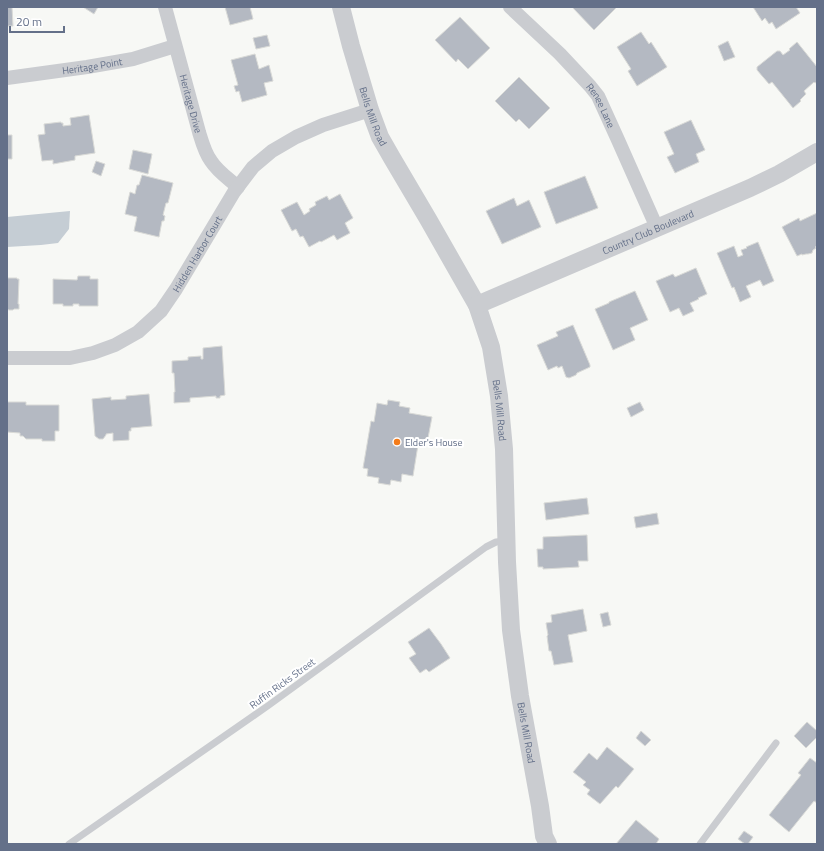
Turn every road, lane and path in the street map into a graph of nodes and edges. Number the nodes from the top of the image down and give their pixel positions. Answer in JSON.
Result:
{"nodes":[{"id":1,"x":165,"y":7,"type":"edge"},
{"id":2,"x":341,"y":7,"type":"edge"},
{"id":3,"x":510,"y":7,"type":"edge"},
{"id":4,"x":176,"y":46,"type":"junction"},
{"id":5,"x":7,"y":78,"type":"edge"},
{"id":6,"x":370,"y":110,"type":"junction"},
{"id":7,"x":817,"y":152,"type":"edge"},
{"id":8,"x":238,"y":187,"type":"junction"},
{"id":9,"x":656,"y":228,"type":"junction"},
{"id":10,"x":477,"y":305,"type":"junction"},
{"id":11,"x":7,"y":358,"type":"edge"},
{"id":12,"x":506,"y":541,"type":"junction"},
{"id":13,"x":776,"y":743,"type":"dead end"},
{"id":14,"x":69,"y":844,"type":"edge"},
{"id":15,"x":548,"y":844,"type":"edge"},
{"id":16,"x":700,"y":844,"type":"edge"}],
"edges":[{"from":1,"to":4,"type":"street","name":"Heritage Drive"},
{"from":2,"to":6,"type":"street","name":"Bells Mill Road"},
{"from":3,"to":9,"type":"street","name":"Renee Lane"},
{"from":4,"to":5,"type":"street","name":"Heritage Point"},
{"from":4,"to":8,"type":"street","name":"Heritage Drive"},
{"from":6,"to":8,"type":"street","name":"Hidden Harbor Court"},
{"from":6,"to":10,"type":"street","name":"Bells Mill Road"},
{"from":7,"to":9,"type":"street","name":"Country Club Boulevard"},
{"from":8,"to":11,"type":"street","name":"Hidden Harbor Court"},
{"from":9,"to":10,"type":"street","name":"Country Club Boulevard"},
{"from":10,"to":12,"type":"street","name":"Bells Mill Road"},
{"from":12,"to":14,"type":"lane","name":"Ruffin Ricks Street"},
{"from":12,"to":15,"type":"street","name":"Bells Mill Road"},
{"from":13,"to":16,"type":"lane"}]}
